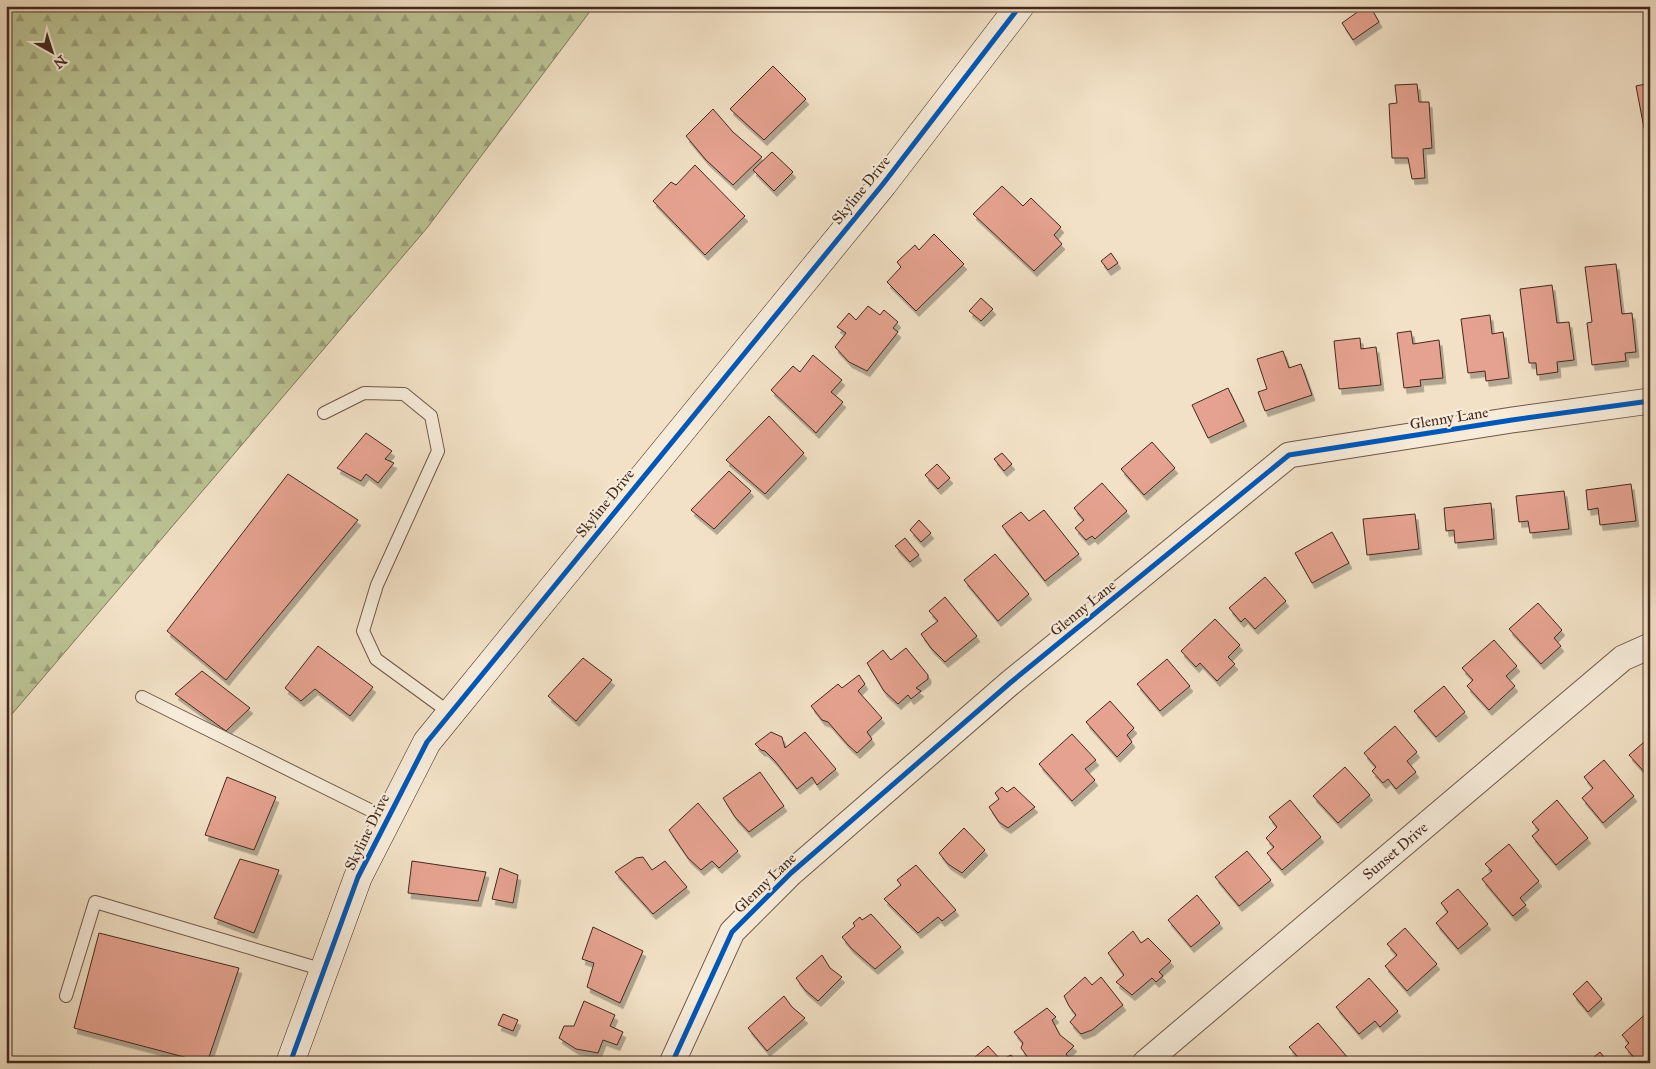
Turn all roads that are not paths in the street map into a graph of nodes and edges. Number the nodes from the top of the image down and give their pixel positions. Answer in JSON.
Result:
{"nodes":[{"id":1,"x":1020,"y":6,"type":"edge"},
{"id":2,"x":1650,"y":401,"type":"edge"},
{"id":3,"x":324,"y":413,"type":"dead end"},
{"id":4,"x":1650,"y":646,"type":"edge"},
{"id":5,"x":142,"y":697,"type":"dead end"},
{"id":6,"x":450,"y":713,"type":"junction"},
{"id":7,"x":388,"y":819,"type":"junction"},
{"id":8,"x":324,"y":970,"type":"junction"},
{"id":9,"x":66,"y":996,"type":"dead end"},
{"id":10,"x":290,"y":1063,"type":"edge"},
{"id":11,"x":672,"y":1063,"type":"edge"},
{"id":12,"x":1145,"y":1063,"type":"edge"}],
"edges":[{"from":1,"to":6,"type":"street","name":"Skyline Drive"},
{"from":2,"to":11,"type":"street","name":"Glenny Lane"},
{"from":3,"to":6,"type":"lane"},
{"from":4,"to":12,"type":"street","name":"Sunset Drive"},
{"from":5,"to":7,"type":"lane"},
{"from":6,"to":7,"type":"street","name":"Skyline Drive"},
{"from":7,"to":8,"type":"street","name":"Skyline Drive"},
{"from":8,"to":9,"type":"lane"},
{"from":8,"to":10,"type":"street","name":"Skyline Drive"}]}
